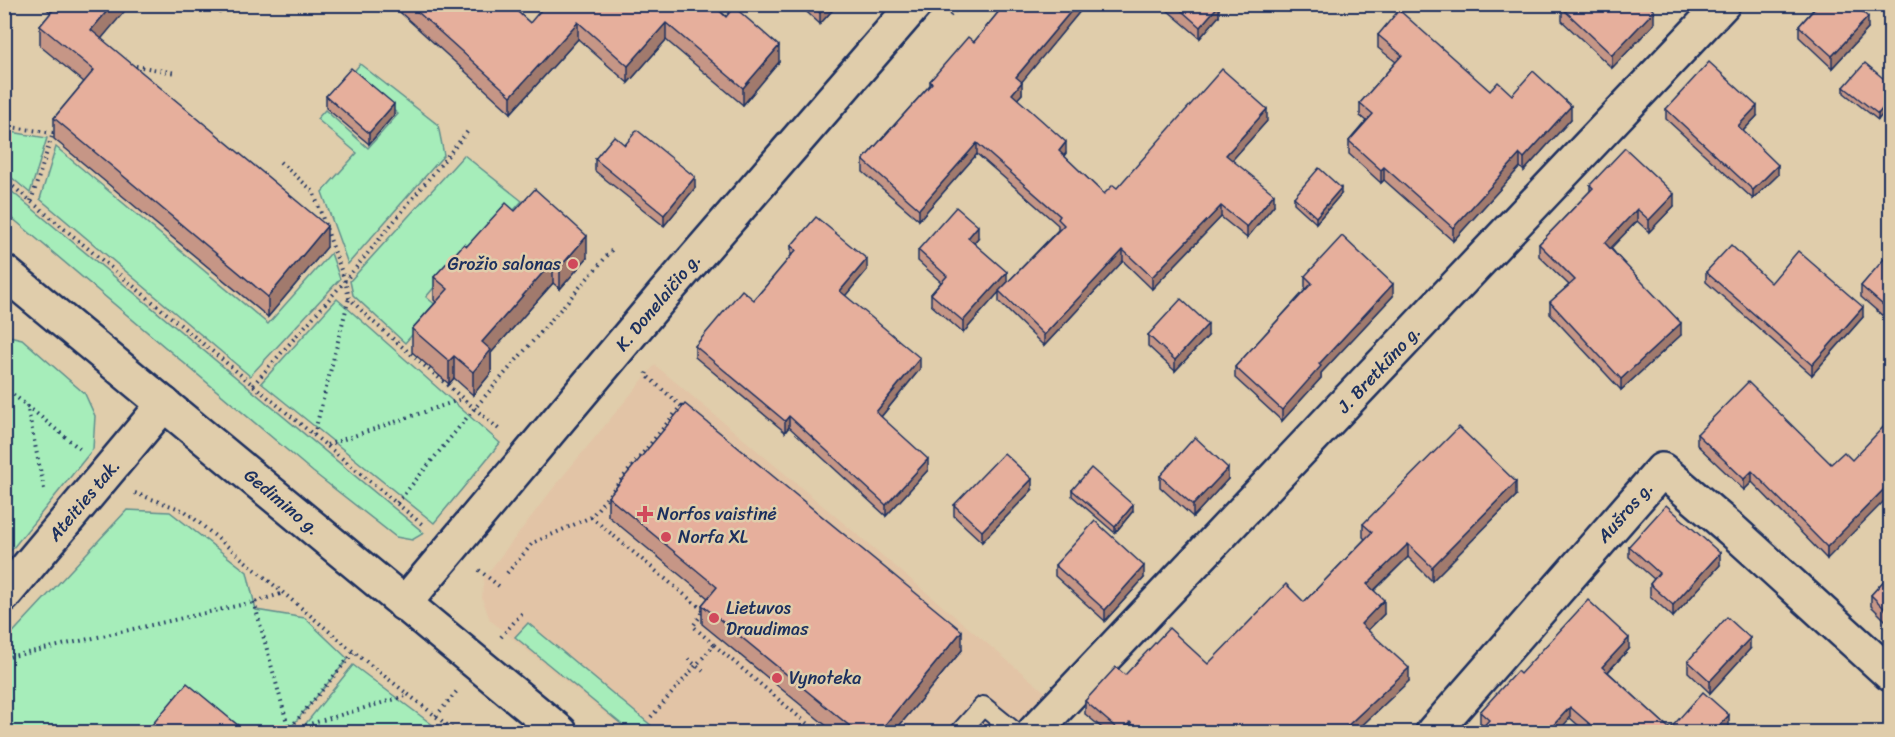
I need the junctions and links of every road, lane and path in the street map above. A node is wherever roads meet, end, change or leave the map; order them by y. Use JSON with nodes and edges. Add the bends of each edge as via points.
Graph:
{"nodes":[{"id":1,"x":211,"y":4,"type":"edge"},
{"id":2,"x":915,"y":4,"type":"edge"},
{"id":3,"x":960,"y":4,"type":"edge"},
{"id":4,"x":1723,"y":4,"type":"edge"},
{"id":5,"x":224,"y":15,"type":"dead end"},
{"id":6,"x":945,"y":22,"type":"dead end"},
{"id":7,"x":123,"y":63,"type":"edge"},
{"id":8,"x":176,"y":73,"type":"dead end"},
{"id":9,"x":60,"y":124,"type":"edge"},
{"id":10,"x":4,"y":126,"type":"edge"},
{"id":11,"x":468,"y":132,"type":"dead end"},
{"id":12,"x":52,"y":133,"type":"junction"},
{"id":13,"x":280,"y":162,"type":"dead end"},
{"id":14,"x":4,"y":179,"type":"edge"},
{"id":15,"x":31,"y":201,"type":"junction"},
{"id":16,"x":612,"y":250,"type":"dead end"},
{"id":17,"x":4,"y":272,"type":"edge"},
{"id":18,"x":345,"y":281,"type":"junction"},
{"id":19,"x":349,"y":298,"type":"junction"},
{"id":20,"x":647,"y":368,"type":"dead end"},
{"id":21,"x":253,"y":386,"type":"junction"},
{"id":22,"x":4,"y":387,"type":"edge"},
{"id":23,"x":462,"y":399,"type":"junction"},
{"id":24,"x":164,"y":404,"type":"junction"},
{"id":25,"x":27,"y":405,"type":"junction"},
{"id":26,"x":474,"y":409,"type":"junction"},
{"id":27,"x":314,"y":435,"type":"junction"},
{"id":28,"x":506,"y":435,"type":"dead end"},
{"id":29,"x":326,"y":446,"type":"junction"},
{"id":30,"x":108,"y":470,"type":"junction"},
{"id":31,"x":397,"y":503,"type":"junction"},
{"id":32,"x":591,"y":517,"type":"junction"},
{"id":33,"x":430,"y":530,"type":"dead end"},
{"id":34,"x":54,"y":537,"type":"junction"},
{"id":35,"x":507,"y":573,"type":"dead end"},
{"id":36,"x":284,"y":593,"type":"junction"},
{"id":37,"x":4,"y":595,"type":"edge"},
{"id":38,"x":254,"y":602,"type":"junction"},
{"id":39,"x":404,"y":604,"type":"junction"},
{"id":40,"x":714,"y":645,"type":"junction"},
{"id":41,"x":354,"y":652,"type":"junction"},
{"id":42,"x":4,"y":658,"type":"edge"},
{"id":43,"x":688,"y":659,"type":"dead end"},
{"id":44,"x":695,"y":665,"type":"junction"},
{"id":45,"x":703,"y":671,"type":"dead end"},
{"id":46,"x":1890,"y":674,"type":"edge"},
{"id":47,"x":410,"y":695,"type":"junction"},
{"id":48,"x":650,"y":718,"type":"dead end"},
{"id":49,"x":288,"y":731,"type":"edge"},
{"id":50,"x":456,"y":732,"type":"edge"},
{"id":51,"x":560,"y":732,"type":"edge"},
{"id":52,"x":818,"y":732,"type":"edge"},
{"id":53,"x":960,"y":732,"type":"edge"},
{"id":54,"x":1015,"y":732,"type":"edge"},
{"id":55,"x":1034,"y":732,"type":"edge"},
{"id":56,"x":1434,"y":732,"type":"edge"}],
"edges":[{"from":1,"to":5,"type":"path"},
{"from":2,"to":39,"type":"street","name":"K. Donelaičio g.","via":[[664,294]]},
{"from":3,"to":6,"type":"path"},
{"from":4,"to":55,"type":"street","name":"J. Bretkūno g."},
{"from":7,"to":8,"type":"path"},
{"from":9,"to":12,"type":"path"},
{"from":10,"to":12,"type":"path"},
{"from":11,"to":18,"type":"path"},
{"from":12,"to":15,"type":"path"},
{"from":13,"to":18,"type":"path","via":[[313,191]]},
{"from":14,"to":15,"type":"path"},
{"from":15,"to":21,"type":"path"},
{"from":16,"to":26,"type":"path"},
{"from":17,"to":24,"type":"street","name":"Gedimino g."},
{"from":18,"to":19,"type":"path"},
{"from":18,"to":21,"type":"path"},
{"from":19,"to":23,"type":"path"},
{"from":19,"to":27,"type":"path"},
{"from":20,"to":32,"type":"path","via":[[646,375],[681,406]]},
{"from":21,"to":27,"type":"path"},
{"from":22,"to":25,"type":"path"},
{"from":23,"to":26,"type":"path"},
{"from":23,"to":29,"type":"path"},
{"from":24,"to":30,"type":"street","name":"Ateities tak."},
{"from":24,"to":39,"type":"street","name":"Gedimino g."},
{"from":25,"to":30,"type":"path"},
{"from":25,"to":34,"type":"path"},
{"from":26,"to":28,"type":"path"},
{"from":26,"to":31,"type":"path"},
{"from":27,"to":29,"type":"path"},
{"from":29,"to":31,"type":"path"},
{"from":30,"to":34,"type":"street","name":"Ateities tak."},
{"from":30,"to":36,"type":"path","via":[[137,494],[185,512]]},
{"from":31,"to":33,"type":"path"},
{"from":32,"to":35,"type":"path","via":[[533,543]]},
{"from":32,"to":40,"type":"path","via":[[704,611],[693,626]]},
{"from":34,"to":37,"type":"street","name":"Ateities tak."},
{"from":36,"to":38,"type":"path"},
{"from":36,"to":41,"type":"path"},
{"from":38,"to":42,"type":"path"},
{"from":38,"to":49,"type":"path"},
{"from":39,"to":51,"type":"street","name":"Gedimino g."},
{"from":40,"to":44,"type":"path"},
{"from":40,"to":52,"type":"path"},
{"from":41,"to":47,"type":"path"},
{"from":41,"to":49,"type":"path"},
{"from":43,"to":44,"type":"path"},
{"from":44,"to":45,"type":"path"},
{"from":44,"to":48,"type":"path"},
{"from":46,"to":56,"type":"street","name":"Aušros g.","via":[[1662,470]]},
{"from":47,"to":49,"type":"path"},
{"from":47,"to":50,"type":"path"},
{"from":53,"to":54,"type":"lane","via":[[983,706]]}]}
